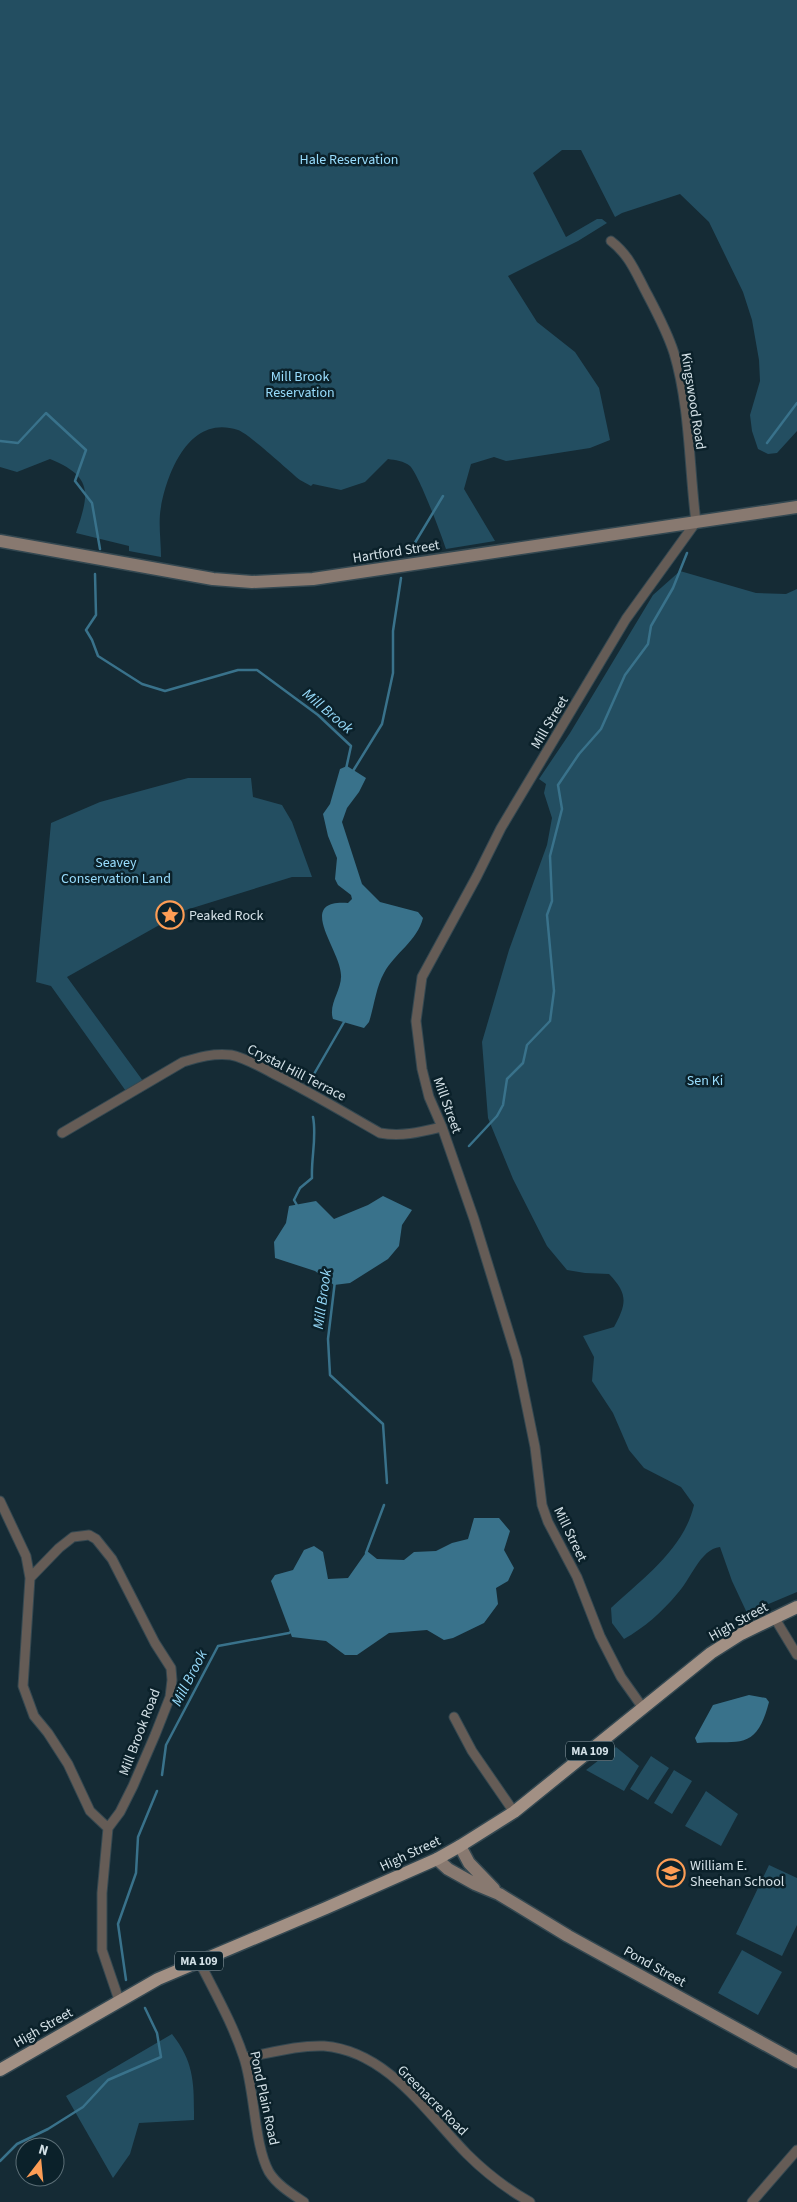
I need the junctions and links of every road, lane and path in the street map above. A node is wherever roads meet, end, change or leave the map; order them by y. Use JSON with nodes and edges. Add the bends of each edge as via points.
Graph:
{"nodes":[{"id":1,"x":611,"y":241,"type":"dead end"},
{"id":2,"x":797,"y":507,"type":"edge"},
{"id":3,"x":696,"y":522,"type":"junction"},
{"id":4,"x":0,"y":541,"type":"edge"},
{"id":5,"x":442,"y":1127,"type":"junction"},
{"id":6,"x":62,"y":1133,"type":"dead end"},
{"id":7,"x":0,"y":1501,"type":"edge"},
{"id":8,"x":30,"y":1578,"type":"junction"},
{"id":9,"x":797,"y":1607,"type":"edge"},
{"id":10,"x":774,"y":1617,"type":"junction"},
{"id":11,"x":797,"y":1655,"type":"edge"},
{"id":12,"x":643,"y":1708,"type":"junction"},
{"id":13,"x":454,"y":1717,"type":"dead end"},
{"id":14,"x":514,"y":1812,"type":"junction"},
{"id":15,"x":108,"y":1828,"type":"junction"},
{"id":16,"x":460,"y":1846,"type":"junction"},
{"id":17,"x":437,"y":1859,"type":"junction"},
{"id":18,"x":499,"y":1894,"type":"junction"},
{"id":19,"x":199,"y":1961,"type":"junction"},
{"id":20,"x":119,"y":2000,"type":"junction"},
{"id":21,"x":244,"y":2058,"type":"junction"},
{"id":22,"x":797,"y":2062,"type":"edge"},
{"id":23,"x":0,"y":2070,"type":"edge"},
{"id":24,"x":797,"y":2150,"type":"edge"},
{"id":25,"x":304,"y":2202,"type":"edge"},
{"id":26,"x":530,"y":2202,"type":"edge"},
{"id":27,"x":752,"y":2202,"type":"edge"}],
"edges":[{"from":1,"to":3,"type":"street","name":"Kingswood Road","via":[[623,250],[630,261],[674,354],[686,423]]},
{"from":2,"to":3,"type":"street","name":"Hartford Street"},
{"from":3,"to":4,"type":"street","name":"Hartford Street","via":[[313,579],[252,582],[213,579]]},
{"from":3,"to":5,"type":"street","name":"Mill Street","via":[[626,618],[500,828],[422,977],[416,1021],[422,1069],[429,1097]]},
{"from":5,"to":6,"type":"street","name":"Crystal Hill Terrace","via":[[408,1135],[380,1133],[252,1063],[233,1056],[214,1055],[183,1062]]},
{"from":5,"to":12,"type":"street","name":"Mill Street","via":[[517,1359],[534,1438],[542,1506],[577,1577],[600,1636],[621,1677]]},
{"from":7,"to":8,"type":"street","via":[[26,1556]]},
{"from":8,"to":15,"type":"street","via":[[23,1686],[34,1716],[68,1764],[90,1811]]},
{"from":8,"to":15,"type":"street","name":"Mill Brook Road","via":[[73,1537],[89,1535],[96,1539],[112,1560],[171,1668],[170,1697],[133,1786]]},
{"from":9,"to":10,"type":"main road","name":"High Street","number":"MA 109"},
{"from":10,"to":11,"type":"street"},
{"from":10,"to":12,"type":"main road","name":"High Street","number":"MA 109","via":[[711,1653]]},
{"from":12,"to":14,"type":"main road","name":"High Street","number":"MA 109"},
{"from":13,"to":14,"type":"street","via":[[472,1751]]},
{"from":14,"to":16,"type":"main road","name":"High Street","number":"MA 109"},
{"from":15,"to":20,"type":"street","name":"Mill Brook Road","via":[[102,1893],[102,1950]]},
{"from":16,"to":17,"type":"main road","name":"High Street","number":"MA 109"},
{"from":16,"to":18,"type":"street","name":"Pond Street","via":[[469,1863]]},
{"from":17,"to":18,"type":"street","name":"Pond Street"},
{"from":17,"to":19,"type":"main road","name":"High Street","number":"MA 109"},
{"from":18,"to":22,"type":"street","name":"Pond Street","via":[[568,1936]]},
{"from":19,"to":20,"type":"main road","name":"High Street","number":"MA 109"},
{"from":19,"to":21,"type":"street","name":"Pond Plain Road"},
{"from":20,"to":23,"type":"main road","name":"High Street","number":"MA 109"},
{"from":21,"to":25,"type":"street","name":"Pond Plain Road","via":[[265,2163],[281,2185]]},
{"from":21,"to":26,"type":"street","name":"Greenacre Road","via":[[313,2046],[360,2056],[393,2077],[496,2181]]},
{"from":24,"to":27,"type":"street"}]}
